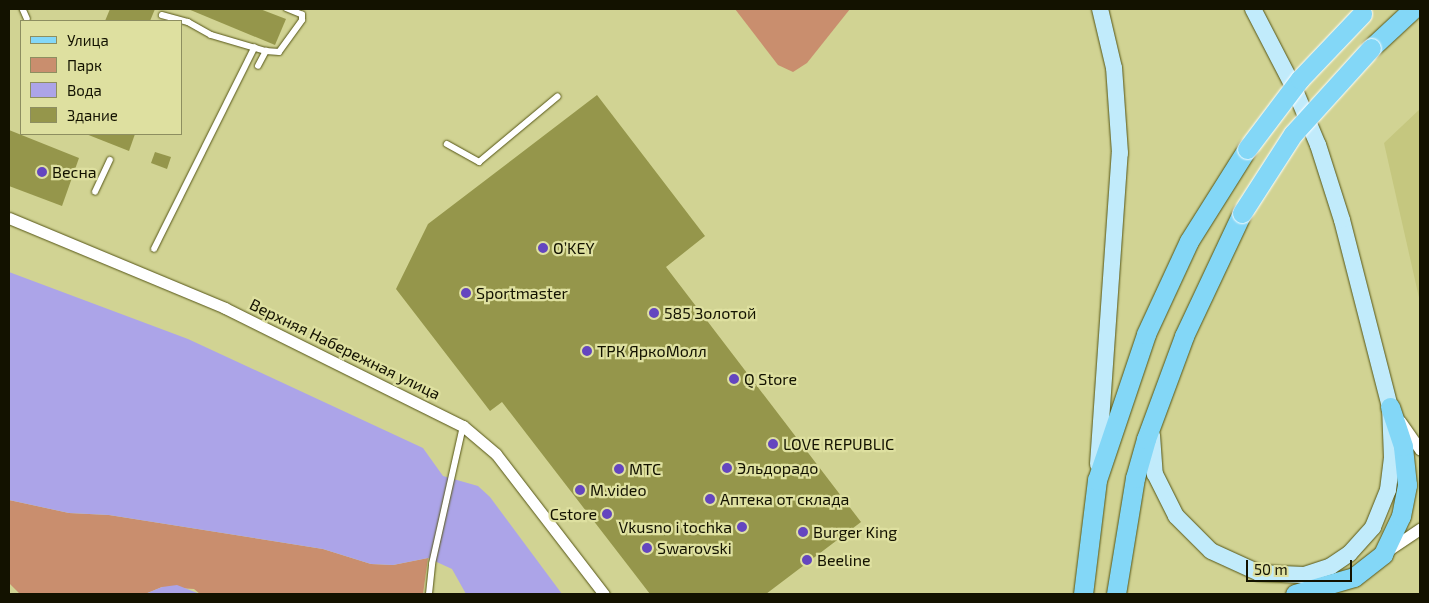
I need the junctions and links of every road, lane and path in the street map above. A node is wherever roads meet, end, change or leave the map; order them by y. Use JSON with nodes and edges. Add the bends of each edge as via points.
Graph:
{"nodes":[{"id":1,"x":23,"y":9,"type":"edge"},
{"id":2,"x":287,"y":9,"type":"edge"},
{"id":3,"x":1100,"y":9,"type":"edge"},
{"id":4,"x":1252,"y":9,"type":"edge"},
{"id":5,"x":1413,"y":9,"type":"edge"},
{"id":6,"x":1365,"y":11,"type":"edge"},
{"id":7,"x":162,"y":15,"type":"dead end"},
{"id":8,"x":27,"y":18,"type":"dead end"},
{"id":9,"x":176,"y":20,"type":"edge"},
{"id":10,"x":182,"y":22,"type":"edge"},
{"id":11,"x":254,"y":48,"type":"junction"},
{"id":12,"x":266,"y":51,"type":"junction"},
{"id":13,"x":258,"y":66,"type":"dead end"},
{"id":14,"x":557,"y":97,"type":"dead end"},
{"id":15,"x":447,"y":144,"type":"dead end"},
{"id":16,"x":110,"y":160,"type":"dead end"},
{"id":17,"x":95,"y":192,"type":"dead end"},
{"id":18,"x":9,"y":218,"type":"edge"},
{"id":19,"x":154,"y":250,"type":"dead end"},
{"id":20,"x":1390,"y":407,"type":"junction"},
{"id":21,"x":1153,"y":425,"type":"junction"},
{"id":22,"x":463,"y":426,"type":"junction"},
{"id":23,"x":1420,"y":450,"type":"edge"},
{"id":24,"x":1097,"y":480,"type":"junction"},
{"id":25,"x":1420,"y":529,"type":"edge"},
{"id":26,"x":1383,"y":554,"type":"junction"},
{"id":27,"x":429,"y":594,"type":"edge"},
{"id":28,"x":604,"y":594,"type":"edge"},
{"id":29,"x":1083,"y":594,"type":"edge"},
{"id":30,"x":1116,"y":594,"type":"edge"},
{"id":31,"x":1295,"y":594,"type":"edge"}],
"edges":[{"from":1,"to":8,"type":"lane"},
{"from":2,"to":12,"type":"lane","via":[[302,15],[302,20],[279,52]]},
{"from":3,"to":24,"type":"main road","via":[[1114,68],[1120,153]]},
{"from":4,"to":20,"type":"main road","via":[[1294,88],[1318,145],[1342,220]]},
{"from":5,"to":21,"type":"main road","bridge":true,"via":[[1371,48],[1293,134],[1242,213],[1184,336]]},
{"from":6,"to":24,"type":"main road","bridge":true,"via":[[1300,79],[1247,149],[1189,242],[1146,334]]},
{"from":7,"to":9,"type":"lane"},
{"from":10,"to":11,"type":"lane"},
{"from":11,"to":12,"type":"lane"},
{"from":11,"to":19,"type":"lane"},
{"from":12,"to":13,"type":"lane"},
{"from":14,"to":15,"type":"lane","via":[[479,162]]},
{"from":16,"to":17,"type":"lane"},
{"from":18,"to":22,"type":"street","name":"Верхняя Набережная улица","via":[[226,308]]},
{"from":20,"to":21,"type":"main road","via":[[1391,474],[1376,522],[1349,554],[1331,566],[1304,575],[1271,575],[1242,568],[1211,551],[1190,534],[1176,516],[1155,474],[1151,456]]},
{"from":20,"to":23,"type":"street"},
{"from":20,"to":26,"type":"main road","via":[[1403,446],[1407,485],[1401,516]]},
{"from":21,"to":30,"type":"main road","via":[[1135,478]]},
{"from":22,"to":27,"type":"lane","via":[[432,564]]},
{"from":22,"to":28,"type":"street","name":"Верхняя Набережная улица","via":[[496,454]]},
{"from":24,"to":29,"type":"main road"},
{"from":25,"to":26,"type":"street"},
{"from":26,"to":31,"type":"main road","via":[[1354,577]]}]}
